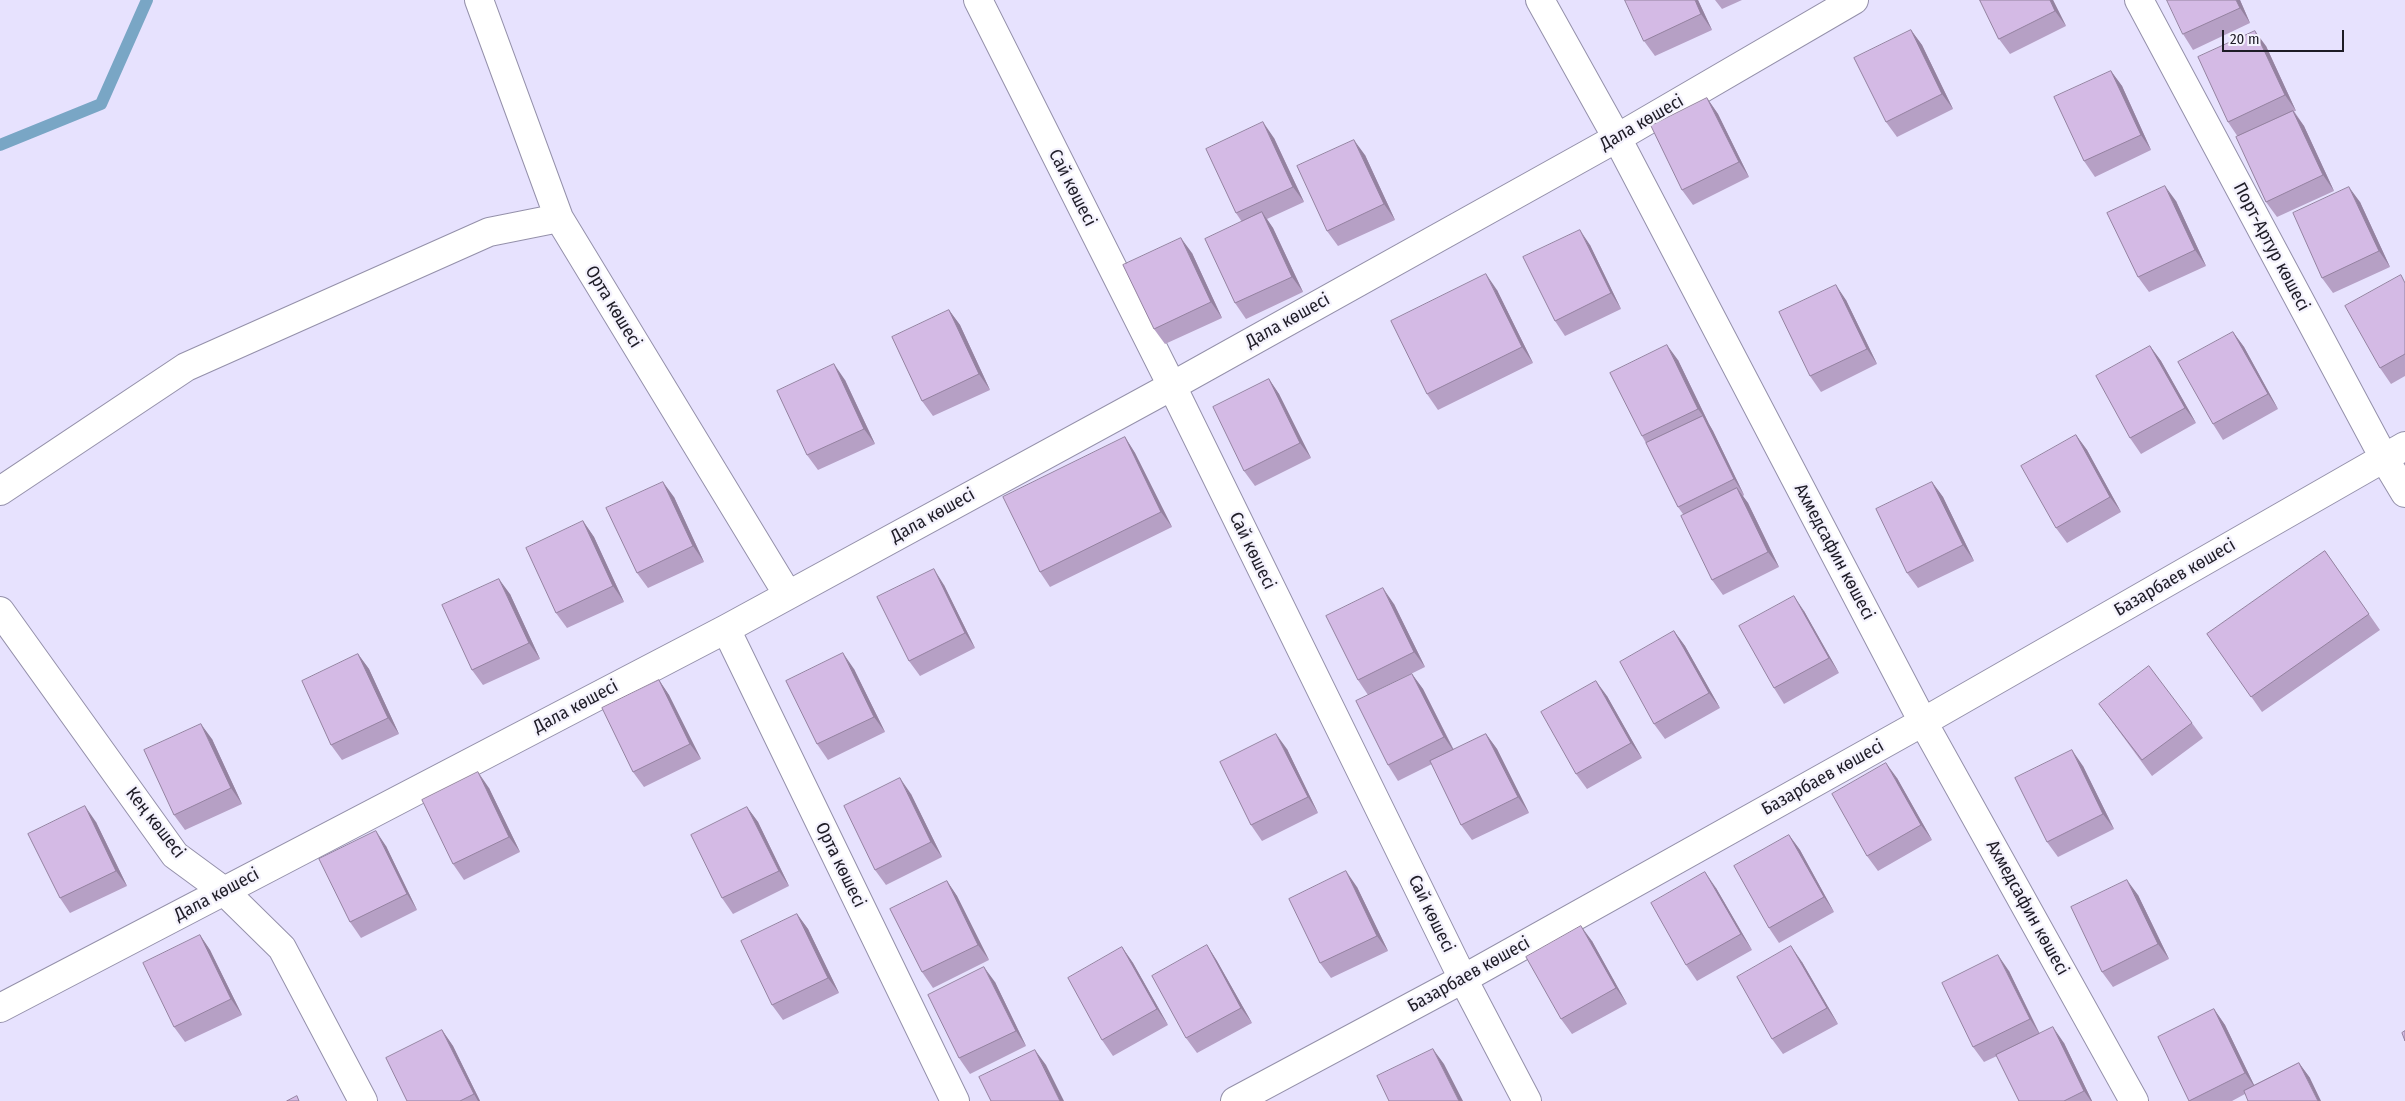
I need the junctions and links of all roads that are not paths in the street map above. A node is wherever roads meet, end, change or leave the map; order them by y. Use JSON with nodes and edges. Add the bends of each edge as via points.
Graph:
{"nodes":[{"id":1,"x":479,"y":0,"type":"edge"},
{"id":2,"x":978,"y":0,"type":"edge"},
{"id":3,"x":1540,"y":0,"type":"edge"},
{"id":4,"x":1854,"y":0,"type":"edge"},
{"id":5,"x":2139,"y":0,"type":"edge"},
{"id":6,"x":1617,"y":138,"type":"junction"},
{"id":7,"x":559,"y":218,"type":"junction"},
{"id":8,"x":1172,"y":386,"type":"junction"},
{"id":9,"x":2394,"y":452,"type":"edge"},
{"id":10,"x":0,"y":491,"type":"edge"},
{"id":11,"x":2405,"y":493,"type":"edge"},
{"id":12,"x":788,"y":595,"type":"junction"},
{"id":13,"x":0,"y":610,"type":"edge"},
{"id":14,"x":726,"y":629,"type":"junction"},
{"id":15,"x":1923,"y":722,"type":"junction"},
{"id":16,"x":224,"y":891,"type":"junction"},
{"id":17,"x":1463,"y":979,"type":"junction"},
{"id":18,"x":0,"y":1008,"type":"edge"},
{"id":19,"x":363,"y":1101,"type":"edge"},
{"id":20,"x":955,"y":1101,"type":"edge"},
{"id":21,"x":1235,"y":1101,"type":"edge"},
{"id":22,"x":1527,"y":1101,"type":"edge"},
{"id":23,"x":2134,"y":1101,"type":"edge"}],
"edges":[{"from":1,"to":7,"type":"street","name":"Орта көшесі"},
{"from":2,"to":8,"type":"street","name":"Сай көшесі"},
{"from":3,"to":6,"type":"street","name":"Ахмедсафин көшесі"},
{"from":4,"to":6,"type":"street","name":"Дала көшесі"},
{"from":5,"to":9,"type":"street","name":"Порт-Артур көшесі"},
{"from":6,"to":8,"type":"street","name":"Дала көшесі"},
{"from":6,"to":15,"type":"street","name":"Ахмедсафин көшесі"},
{"from":7,"to":10,"type":"street","via":[[489,232],[186,367]]},
{"from":7,"to":12,"type":"street","name":"Орта көшесі"},
{"from":8,"to":12,"type":"street","name":"Дала көшесі"},
{"from":8,"to":17,"type":"street","name":"Сай көшесі"},
{"from":9,"to":11,"type":"street","name":"Порт-Артур көшесі"},
{"from":9,"to":15,"type":"street","name":"Базарбаев көшесі"},
{"from":12,"to":14,"type":"street","name":"Дала көшесі"},
{"from":13,"to":16,"type":"street","name":"Кең көшесі","via":[[175,855]]},
{"from":14,"to":16,"type":"street","name":"Дала көшесі"},
{"from":14,"to":20,"type":"street","name":"Орта көшесі"},
{"from":15,"to":17,"type":"street","name":"Базарбаев көшесі"},
{"from":15,"to":23,"type":"street","name":"Ахмедсафин көшесі"},
{"from":16,"to":18,"type":"street","name":"Дала көшесі"},
{"from":16,"to":19,"type":"street","name":"Кең көшесі","via":[[282,948]]},
{"from":17,"to":21,"type":"street","name":"Базарбаев көшесі"},
{"from":17,"to":22,"type":"street","name":"Сай көшесі"}]}
